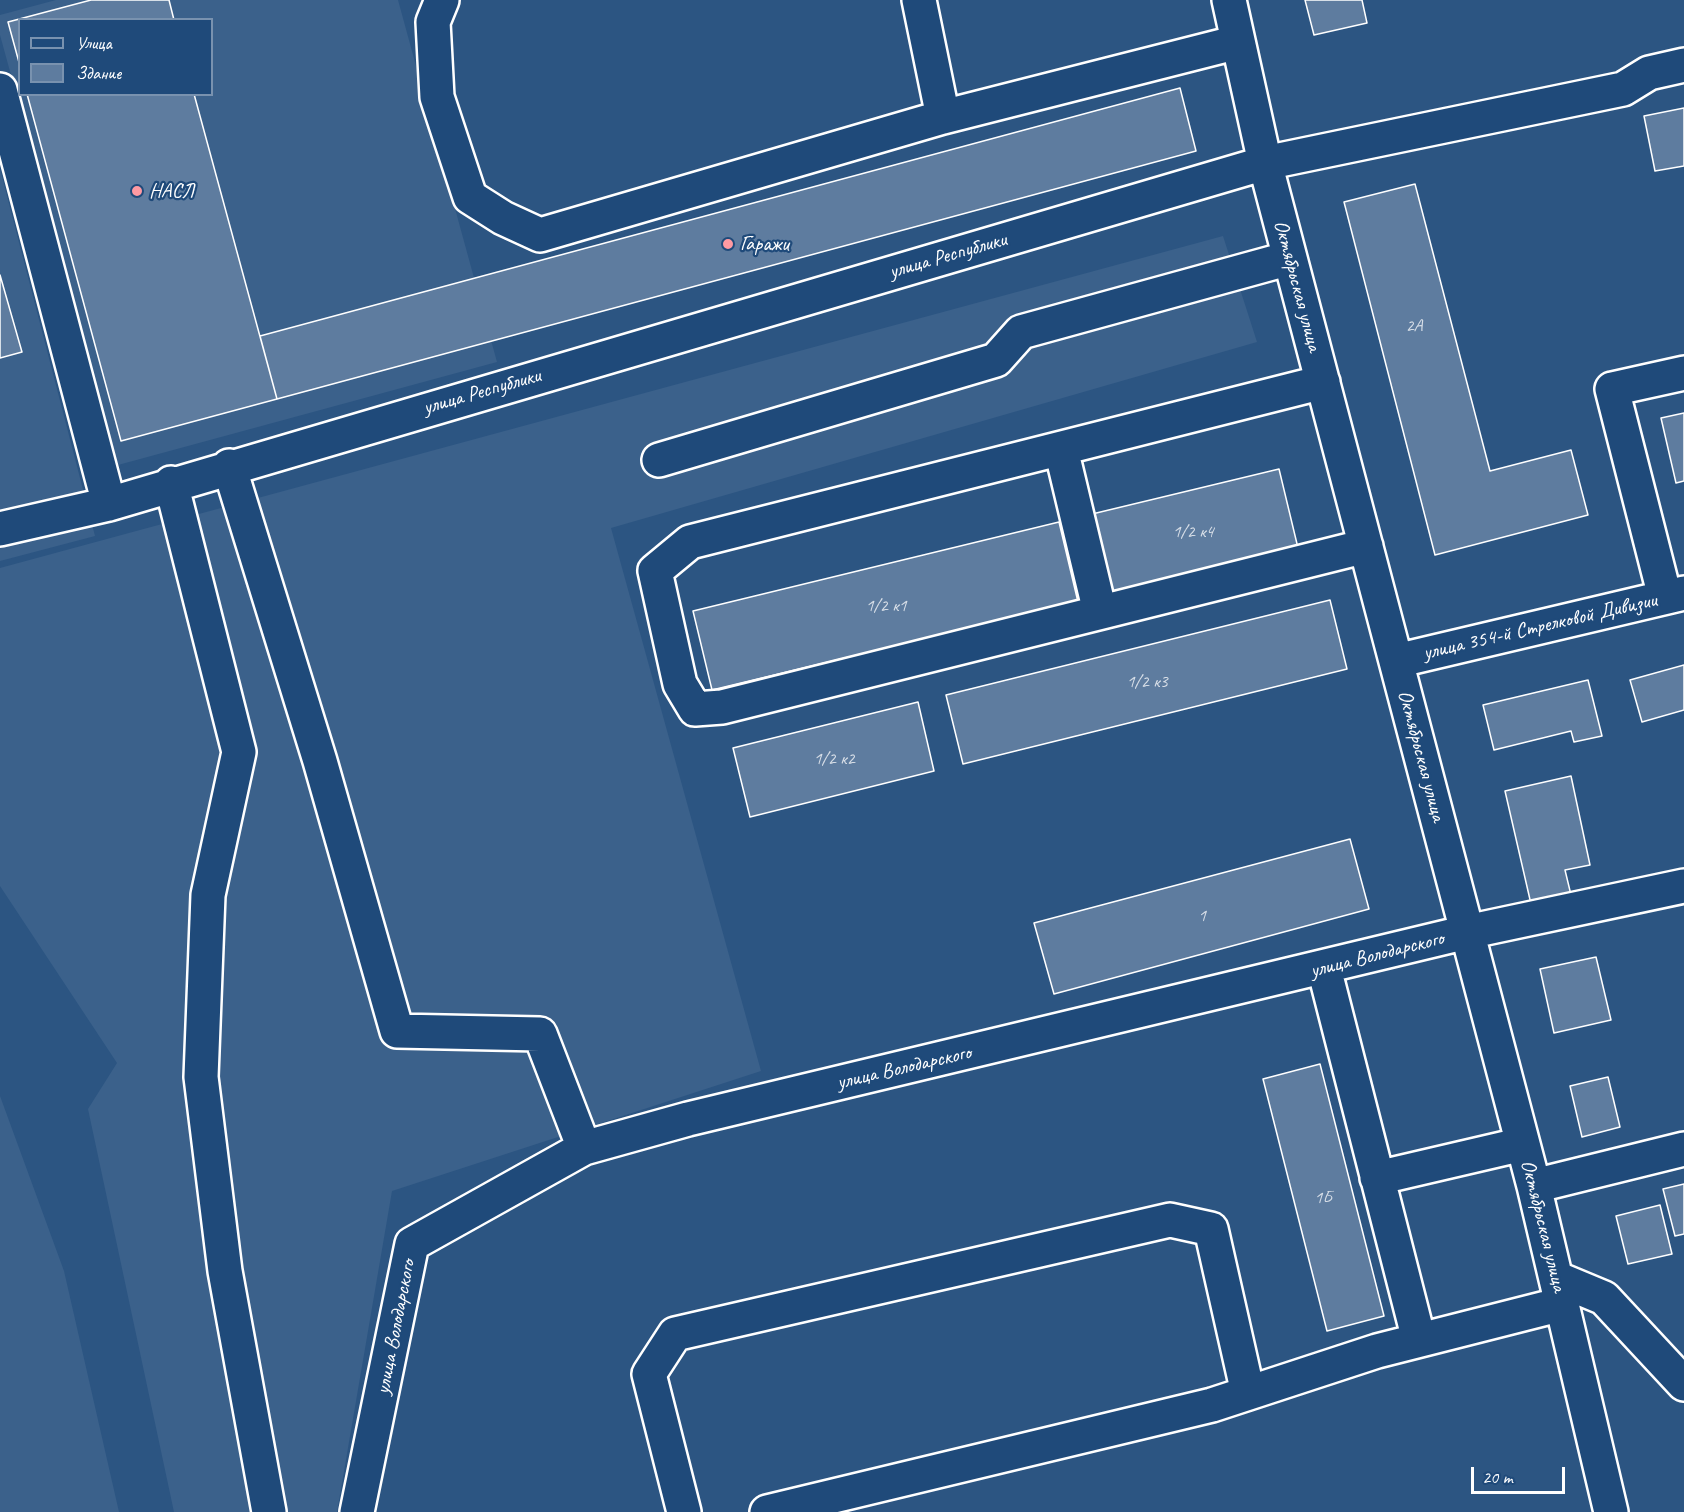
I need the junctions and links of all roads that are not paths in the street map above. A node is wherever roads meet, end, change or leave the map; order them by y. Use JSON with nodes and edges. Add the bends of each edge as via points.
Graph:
{"nodes":[{"id":1,"x":442,"y":0,"type":"edge"},
{"id":2,"x":920,"y":0,"type":"edge"},
{"id":3,"x":1229,"y":0,"type":"edge"},
{"id":4,"x":1238,"y":42,"type":"junction"},
{"id":5,"x":1684,"y":65,"type":"edge"},
{"id":6,"x":0,"y":90,"type":"edge"},
{"id":7,"x":943,"y":117,"type":"junction"},
{"id":8,"x":1265,"y":163,"type":"junction"},
{"id":9,"x":1290,"y":258,"type":"junction"},
{"id":10,"x":1684,"y":373,"type":"edge"},
{"id":11,"x":1323,"y":382,"type":"junction"},
{"id":12,"x":1061,"y":448,"type":"junction"},
{"id":13,"x":659,"y":460,"type":"dead end"},
{"id":14,"x":229,"y":466,"type":"junction"},
{"id":15,"x":171,"y":483,"type":"junction"},
{"id":16,"x":109,"y":504,"type":"junction"},
{"id":17,"x":0,"y":529,"type":"edge"},
{"id":18,"x":1366,"y":546,"type":"junction"},
{"id":19,"x":1675,"y":595,"type":"edge"},
{"id":20,"x":1100,"y":612,"type":"junction"},
{"id":21,"x":1396,"y":661,"type":"junction"},
{"id":22,"x":1684,"y":886,"type":"edge"},
{"id":23,"x":1467,"y":932,"type":"junction"},
{"id":24,"x":1324,"y":968,"type":"junction"},
{"id":25,"x":1522,"y":1144,"type":"junction"},
{"id":26,"x":584,"y":1148,"type":"junction"},
{"id":27,"x":1684,"y":1149,"type":"edge"},
{"id":28,"x":1377,"y":1178,"type":"junction"},
{"id":29,"x":1534,"y":1186,"type":"junction"},
{"id":30,"x":1559,"y":1291,"type":"junction"},
{"id":31,"x":1419,"y":1341,"type":"junction"},
{"id":32,"x":1684,"y":1384,"type":"edge"},
{"id":33,"x":1248,"y":1393,"type":"junction"},
{"id":34,"x":269,"y":1512,"type":"edge"},
{"id":35,"x":357,"y":1512,"type":"edge"},
{"id":36,"x":684,"y":1512,"type":"edge"},
{"id":37,"x":767,"y":1512,"type":"edge"},
{"id":38,"x":1611,"y":1512,"type":"edge"}],
"edges":[{"from":1,"to":7,"type":"street","via":[[433,22],[437,97],[470,197],[503,218],[540,234]]},
{"from":2,"to":7,"type":"street"},
{"from":3,"to":4,"type":"street","name":"Октябрьская улица"},
{"from":4,"to":7,"type":"street"},
{"from":4,"to":8,"type":"street","name":"Октябрьская улица"},
{"from":5,"to":8,"type":"street","name":"улица Республики","via":[[1649,73],[1623,89]]},
{"from":6,"to":16,"type":"street"},
{"from":8,"to":9,"type":"street","name":"Октябрьская улица"},
{"from":8,"to":14,"type":"street","name":"улица Республики"},
{"from":9,"to":11,"type":"street","name":"Октябрьская улица"},
{"from":9,"to":13,"type":"street","via":[[1021,332],[996,360]]},
{"from":10,"to":19,"type":"street","via":[[1612,389]]},
{"from":11,"to":12,"type":"street"},
{"from":11,"to":18,"type":"street","name":"Октябрьская улица"},
{"from":12,"to":20,"type":"street"},
{"from":12,"to":20,"type":"street","via":[[690,543],[655,571],[680,684],[695,709],[722,707]]},
{"from":14,"to":15,"type":"street","name":"улица Республики"},
{"from":14,"to":26,"type":"street","via":[[320,761],[397,1031],[540,1034]]},
{"from":15,"to":16,"type":"street","name":"улица Республики"},
{"from":15,"to":34,"type":"street","via":[[239,752],[208,895],[201,1077],[225,1271]]},
{"from":16,"to":17,"type":"street","name":"улица Республики"},
{"from":18,"to":20,"type":"street"},
{"from":18,"to":21,"type":"street","name":"Октябрьская улица"},
{"from":19,"to":21,"type":"street","name":"улица 354-й Стрелковой Дивизии"},
{"from":21,"to":23,"type":"street","name":"Октябрьская улица"},
{"from":22,"to":23,"type":"street","name":"улица Володарского"},
{"from":23,"to":24,"type":"street","name":"улица Володарского"},
{"from":23,"to":25,"type":"street","name":"Октябрьская улица"},
{"from":24,"to":26,"type":"street","name":"улица Володарского","via":[[699,1116]]},
{"from":24,"to":28,"type":"street"},
{"from":25,"to":28,"type":"street"},
{"from":25,"to":29,"type":"street","name":"Октябрьская улица"},
{"from":26,"to":35,"type":"street","name":"улица Володарского","via":[[412,1244]]},
{"from":27,"to":29,"type":"street"},
{"from":28,"to":31,"type":"street"},
{"from":29,"to":30,"type":"street","name":"Октябрьская улица"},
{"from":30,"to":31,"type":"street"},
{"from":30,"to":32,"type":"street","via":[[1604,1298]]},
{"from":30,"to":38,"type":"street","name":"Октябрьская улица"},
{"from":31,"to":33,"type":"street"},
{"from":33,"to":36,"type":"street","via":[[1211,1229],[1170,1220],[675,1334],[649,1374]]},
{"from":33,"to":37,"type":"street","via":[[1212,1405]]}]}
